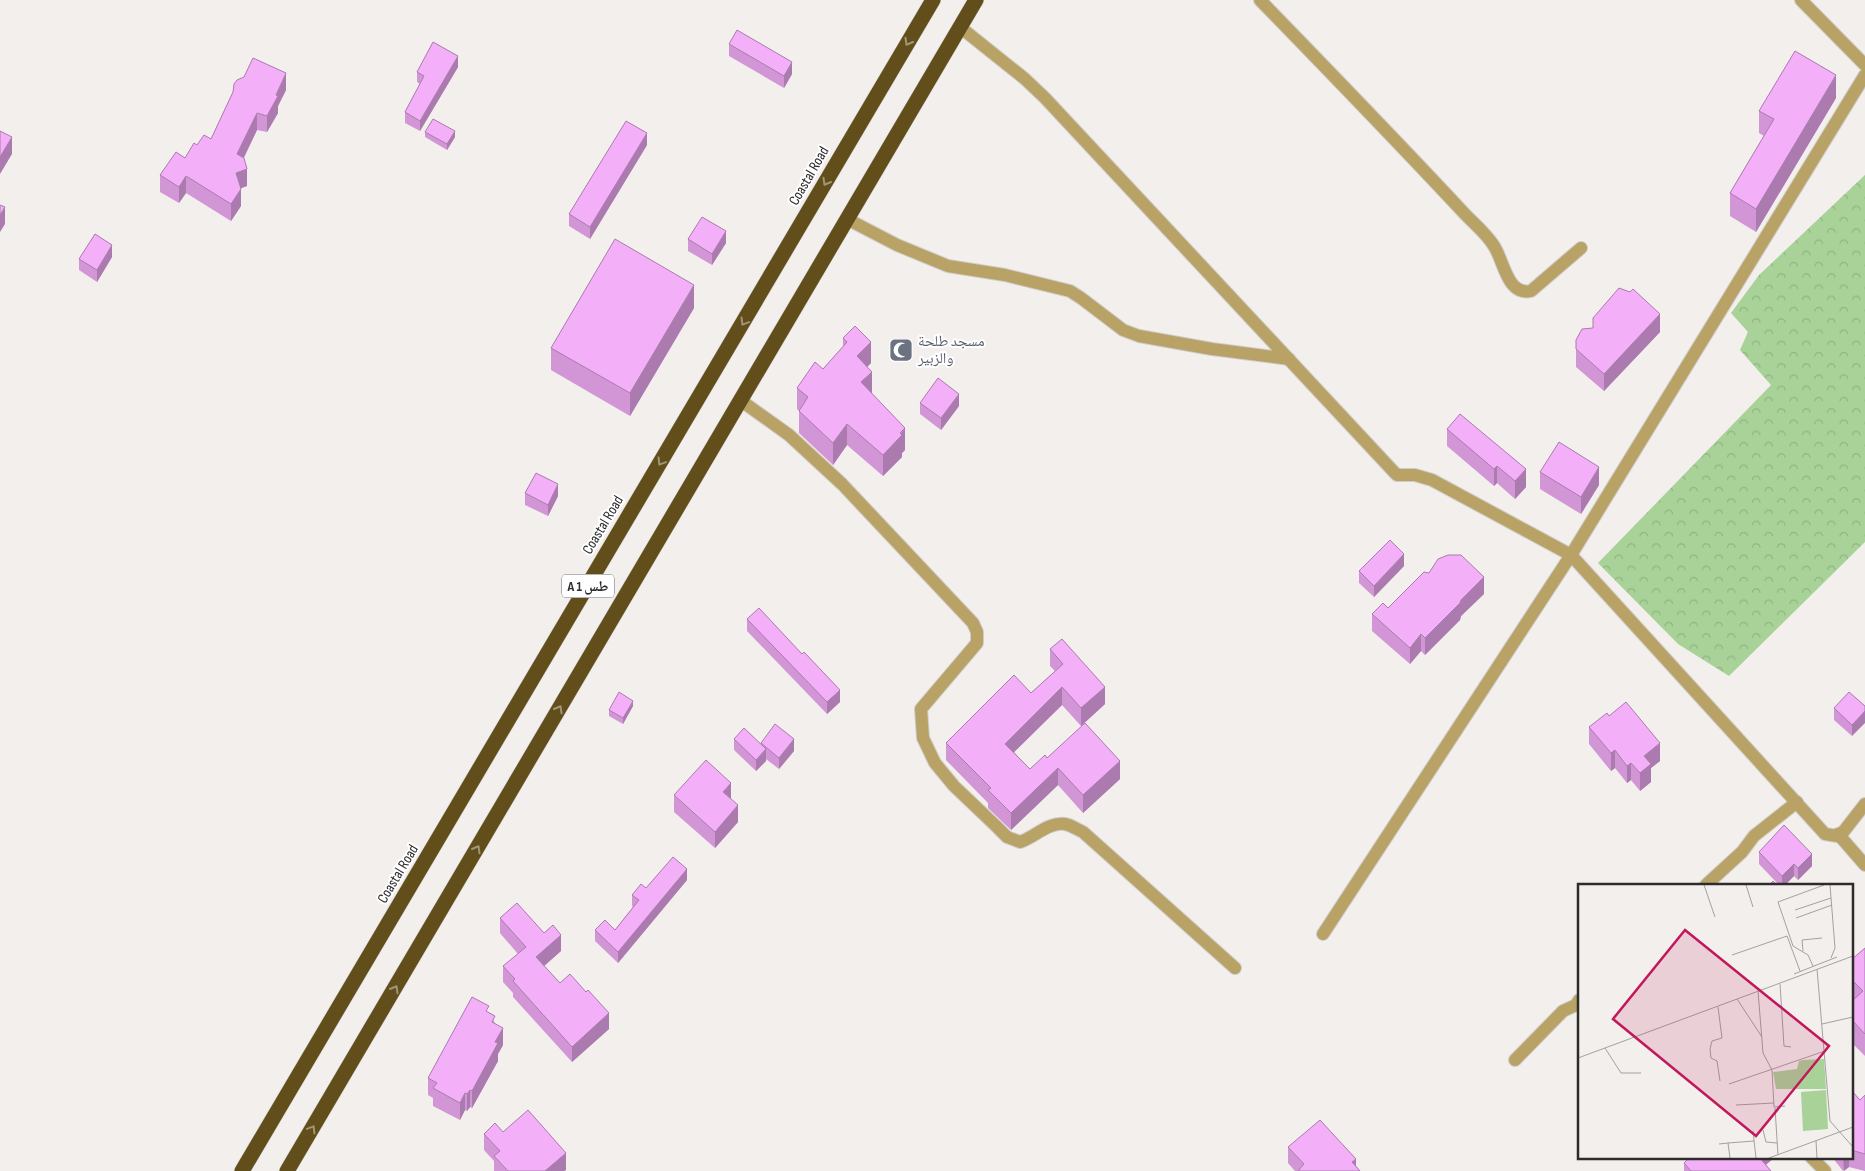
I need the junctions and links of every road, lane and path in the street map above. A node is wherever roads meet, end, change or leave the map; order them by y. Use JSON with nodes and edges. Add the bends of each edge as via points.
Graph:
{"nodes":[{"id":1,"x":933,"y":0,"type":"edge"},
{"id":2,"x":976,"y":0,"type":"edge"},
{"id":3,"x":1260,"y":0,"type":"edge"},
{"id":4,"x":1801,"y":0,"type":"edge"},
{"id":5,"x":960,"y":27,"type":"junction"},
{"id":6,"x":1865,"y":65,"type":"edge"},
{"id":7,"x":1865,"y":75,"type":"edge"},
{"id":8,"x":847,"y":218,"type":"junction"},
{"id":9,"x":1581,"y":248,"type":"dead end"},
{"id":10,"x":1289,"y":359,"type":"junction"},
{"id":11,"x":740,"y":400,"type":"junction"},
{"id":12,"x":1571,"y":555,"type":"junction"},
{"id":13,"x":1796,"y":802,"type":"junction"},
{"id":14,"x":1865,"y":804,"type":"edge"},
{"id":15,"x":1838,"y":834,"type":"junction"},
{"id":16,"x":1865,"y":865,"type":"edge"},
{"id":17,"x":1707,"y":884,"type":"edge"},
{"id":18,"x":1323,"y":934,"type":"dead end"},
{"id":19,"x":1235,"y":968,"type":"dead end"},
{"id":20,"x":1578,"y":1002,"type":"edge"},
{"id":21,"x":1515,"y":1060,"type":"dead end"},
{"id":22,"x":1812,"y":1158,"type":"edge"},
{"id":23,"x":242,"y":1171,"type":"edge"},
{"id":24,"x":288,"y":1171,"type":"edge"},
{"id":25,"x":1825,"y":1171,"type":"edge"}],
"edges":[{"from":1,"to":23,"type":"highway","name":"Coastal Road","number":"A 1 طس","one_way":true},
{"from":2,"to":5,"type":"highway","number":"A 1 طس"},
{"from":3,"to":9,"type":"street","via":[[1493,244],[1518,291],[1531,291]]},
{"from":4,"to":6,"type":"street"},
{"from":5,"to":8,"type":"highway","number":"A 1 طس"},
{"from":5,"to":10,"type":"street","via":[[1045,98]]},
{"from":7,"to":12,"type":"street"},
{"from":8,"to":10,"type":"street","via":[[897,245],[948,266],[1005,275],[1070,292],[1124,330],[1140,336]]},
{"from":8,"to":11,"type":"highway","number":"A 1 طس"},
{"from":10,"to":12,"type":"street","via":[[1397,475],[1415,475],[1432,480]]},
{"from":11,"to":19,"type":"street","via":[[789,435],[842,484],[974,623],[977,643],[921,709],[922,738],[935,763],[954,786],[1007,837],[1020,842],[1049,826],[1066,824],[1083,832]]},
{"from":24,"to":11,"type":"highway","number":"A 1 طس","one_way":true},
{"from":12,"to":13,"type":"street"},
{"from":12,"to":18,"type":"street"},
{"from":13,"to":15,"type":"street","via":[[1825,834]]},
{"from":13,"to":17,"type":"street","via":[[1754,836],[1742,852]]},
{"from":14,"to":15,"type":"street"},
{"from":15,"to":16,"type":"street"},
{"from":20,"to":21,"type":"street","via":[[1564,1011]]},
{"from":22,"to":25,"type":"street"}]}
